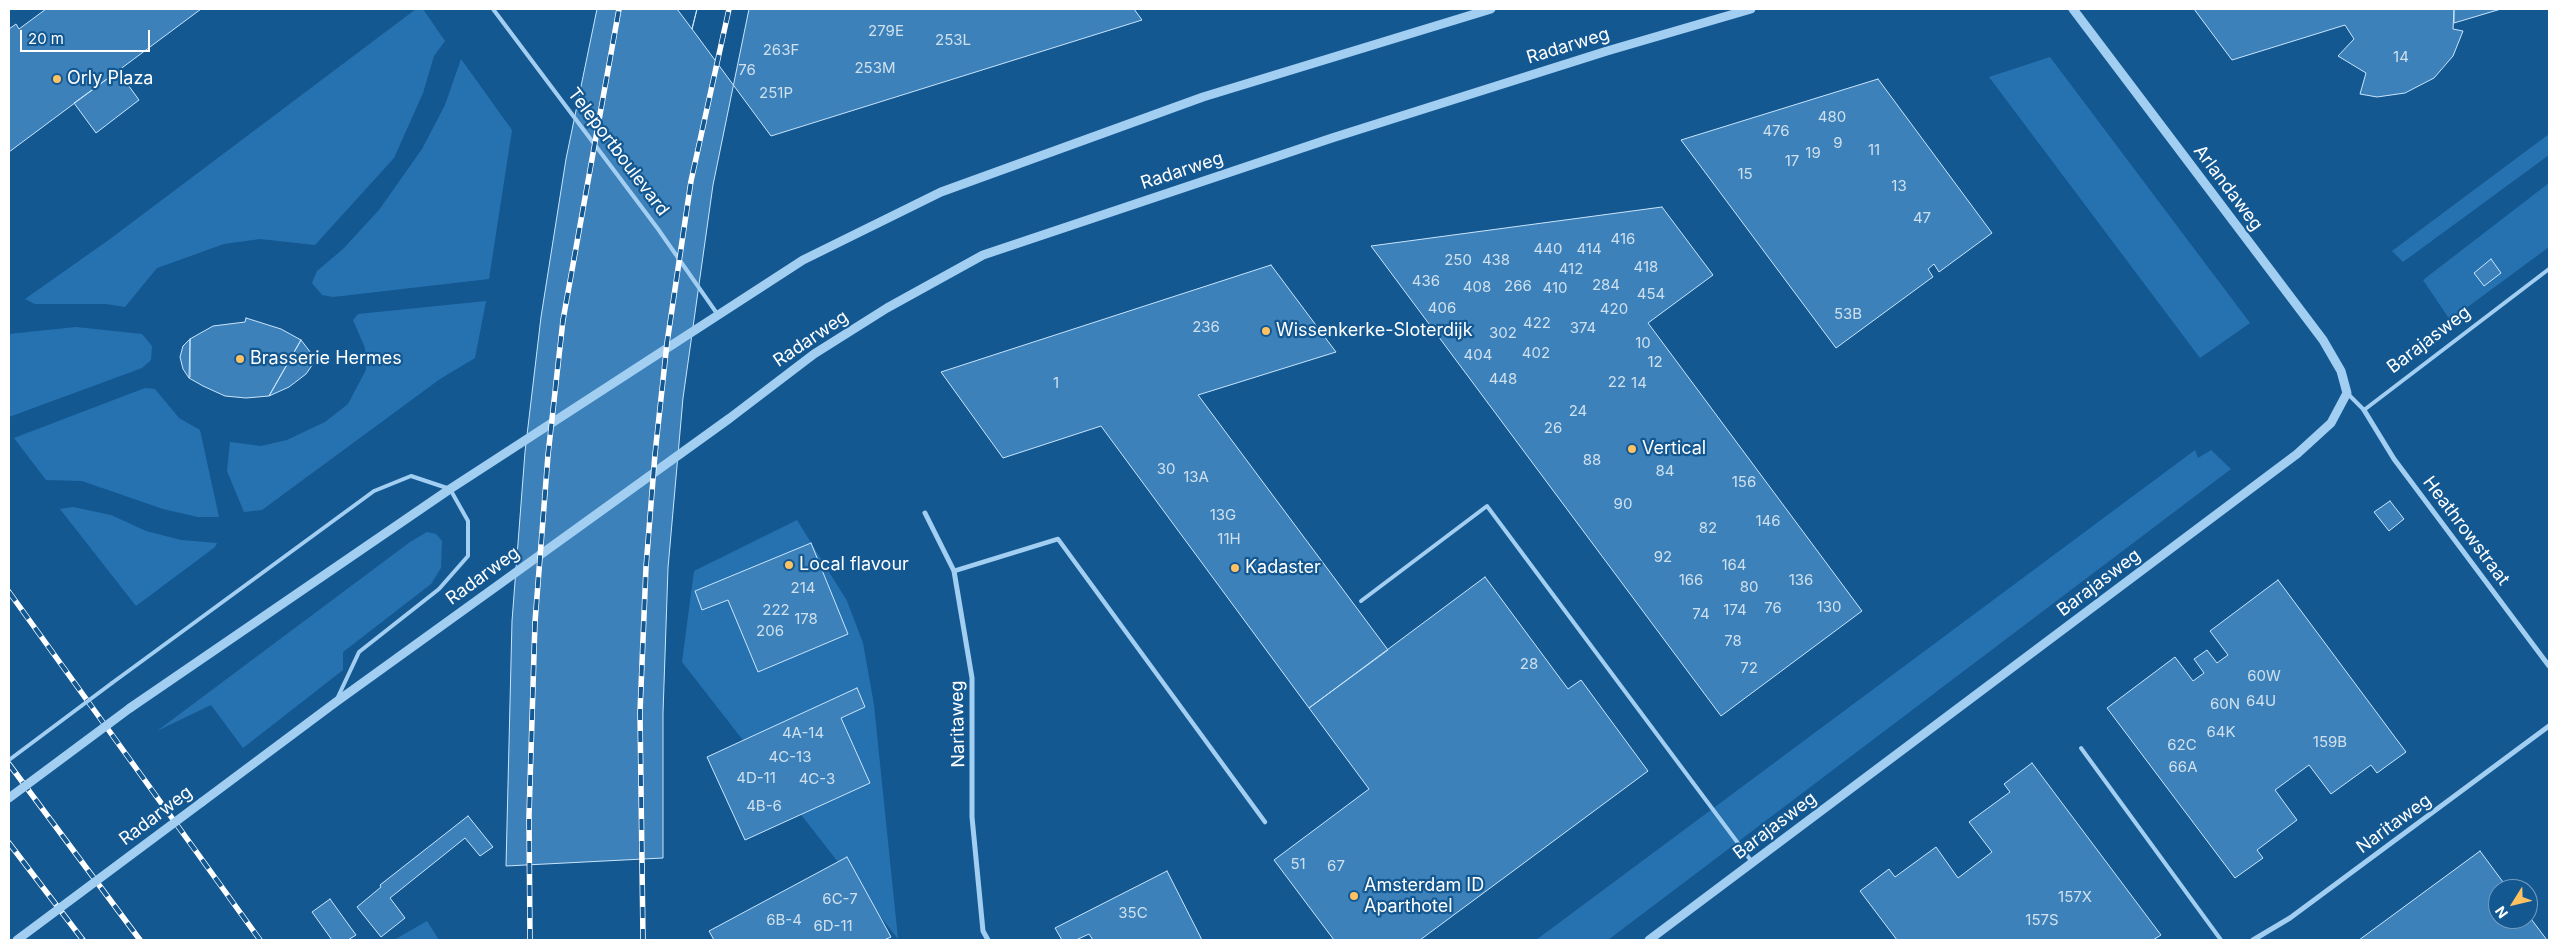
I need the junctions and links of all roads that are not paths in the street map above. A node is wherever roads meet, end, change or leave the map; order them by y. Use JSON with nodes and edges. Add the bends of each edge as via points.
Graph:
{"nodes":[{"id":1,"x":493,"y":9,"type":"edge"},
{"id":2,"x":1491,"y":9,"type":"edge"},
{"id":3,"x":1751,"y":9,"type":"edge"},
{"id":4,"x":2073,"y":9,"type":"edge"},
{"id":5,"x":2549,"y":268,"type":"edge"},
{"id":6,"x":718,"y":314,"type":"junction"},
{"id":7,"x":2347,"y":393,"type":"junction"},
{"id":8,"x":2364,"y":410,"type":"junction"},
{"id":9,"x":450,"y":489,"type":"junction"},
{"id":10,"x":925,"y":513,"type":"dead end"},
{"id":11,"x":954,"y":571,"type":"junction"},
{"id":12,"x":1361,"y":601,"type":"dead end"},
{"id":13,"x":2549,"y":666,"type":"edge"},
{"id":14,"x":336,"y":702,"type":"junction"},
{"id":15,"x":2549,"y":726,"type":"edge"},
{"id":16,"x":2081,"y":748,"type":"dead end"},
{"id":17,"x":9,"y":760,"type":"edge"},
{"id":18,"x":9,"y":798,"type":"edge"},
{"id":19,"x":1265,"y":822,"type":"dead end"},
{"id":20,"x":1753,"y":864,"type":"junction"},
{"id":21,"x":17,"y":940,"type":"edge"},
{"id":22,"x":988,"y":940,"type":"edge"},
{"id":23,"x":1649,"y":940,"type":"edge"},
{"id":24,"x":2222,"y":940,"type":"edge"},
{"id":25,"x":2253,"y":940,"type":"edge"}],
"edges":[{"from":1,"to":6,"type":"lane","name":"Teleportboulevard"},
{"from":2,"to":6,"type":"street","via":[[1203,97],[941,192],[803,260]]},
{"from":3,"to":14,"type":"street","name":"Radarweg","via":[[1351,132],[984,254],[887,308],[814,354]]},
{"from":4,"to":7,"type":"street","name":"Arlandaweg","via":[[2323,340],[2341,371]]},
{"from":5,"to":8,"type":"lane","name":"Barajasweg"},
{"from":6,"to":9,"type":"street"},
{"from":7,"to":8,"type":"lane"},
{"from":7,"to":20,"type":"street","name":"Barajasweg","via":[[2331,423],[2297,454]]},
{"from":8,"to":13,"type":"street","name":"Heathrowstraat","via":[[2394,459]]},
{"from":9,"to":14,"type":"lane","via":[[468,521],[468,556],[439,589],[359,652]]},
{"from":9,"to":17,"type":"lane","bridge":true,"via":[[411,476],[374,491]]},
{"from":9,"to":18,"type":"street","bridge":true,"via":[[130,708]]},
{"from":10,"to":11,"type":"street","name":"Naritaweg"},
{"from":11,"to":19,"type":"street","via":[[1058,539]]},
{"from":11,"to":22,"type":"street","name":"Naritaweg","via":[[972,678],[972,817],[983,931]]},
{"from":12,"to":20,"type":"lane","via":[[1487,506]]},
{"from":14,"to":21,"type":"street","name":"Radarweg","bridge":true},
{"from":15,"to":25,"type":"street","name":"Naritaweg","via":[[2290,918]]},
{"from":16,"to":24,"type":"lane"},
{"from":20,"to":23,"type":"street","name":"Barajasweg"}]}
